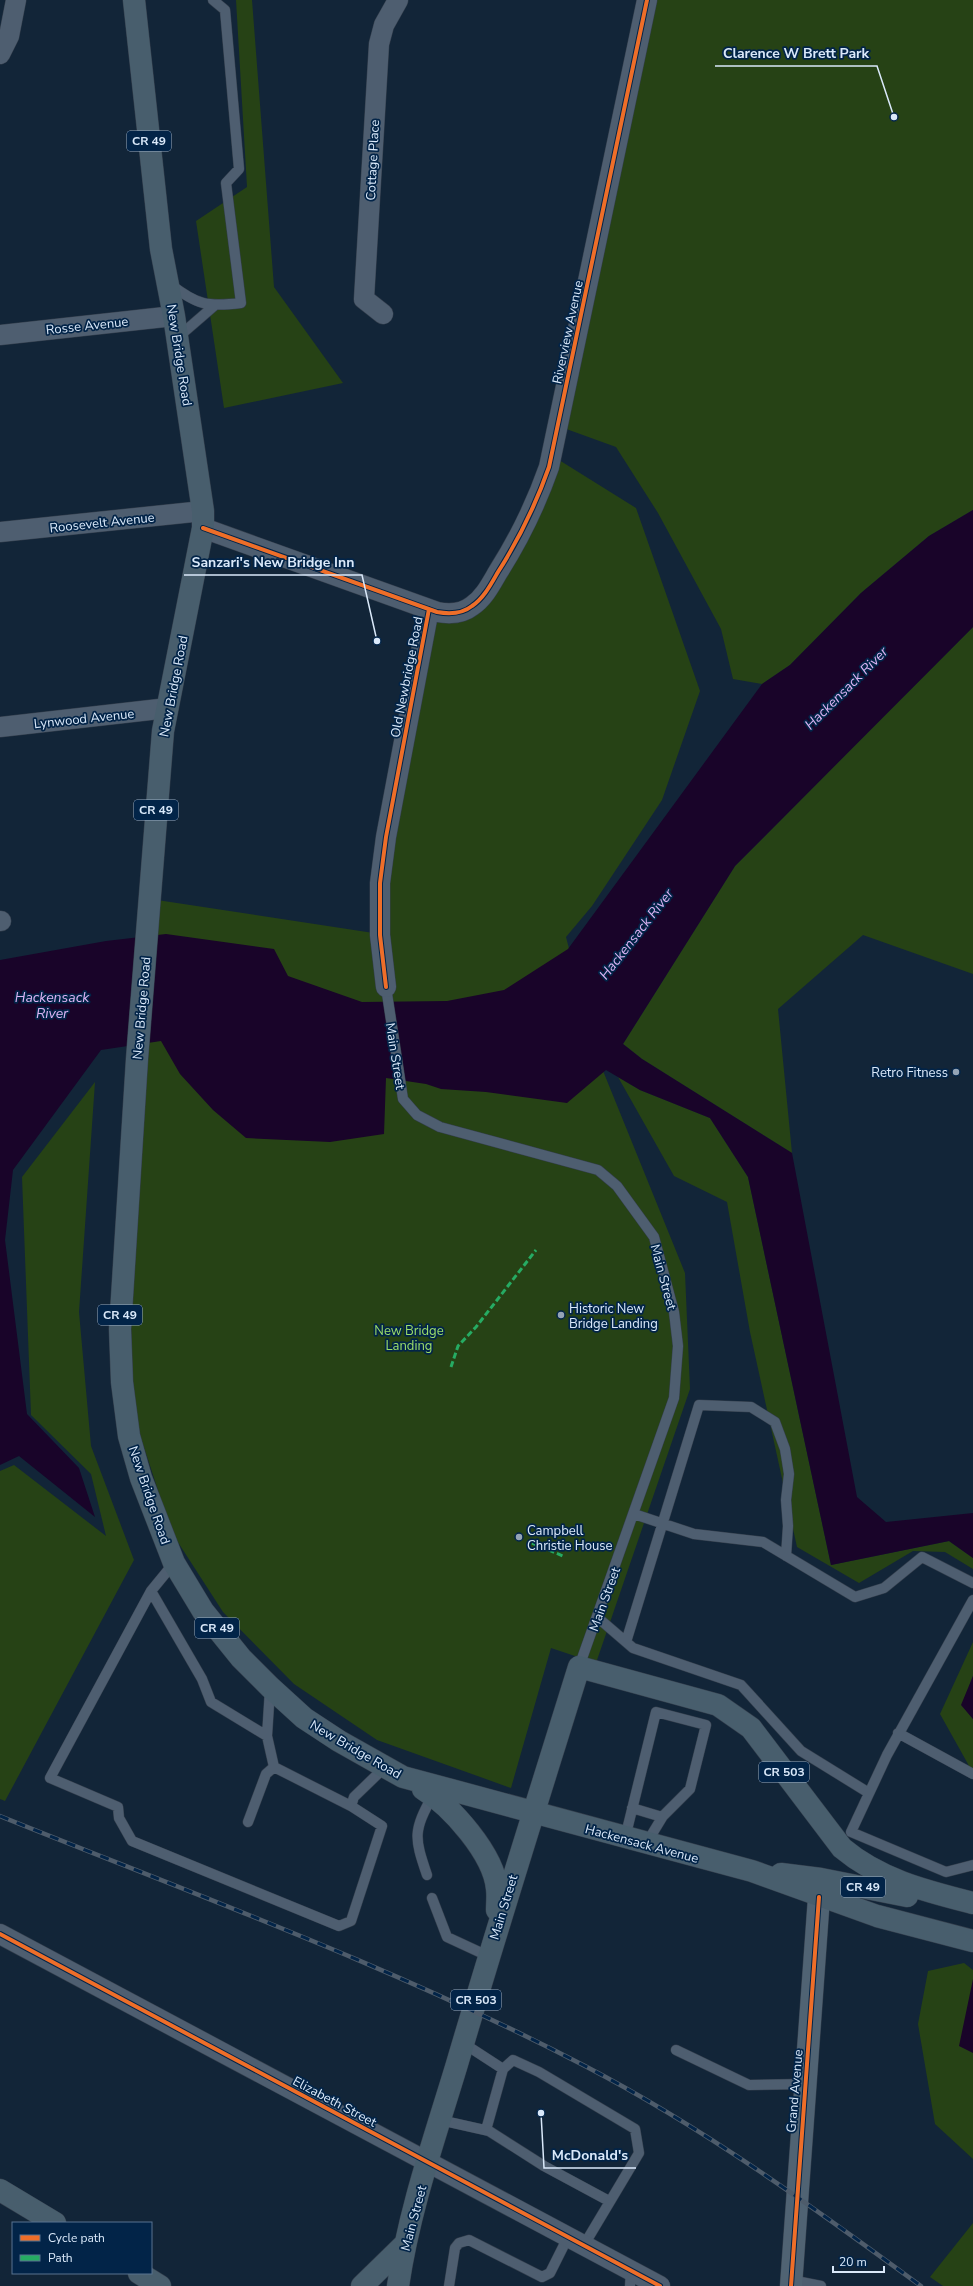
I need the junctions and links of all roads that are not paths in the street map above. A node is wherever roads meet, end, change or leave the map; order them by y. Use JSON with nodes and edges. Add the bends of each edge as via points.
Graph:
{"nodes":[{"id":1,"x":16,"y":0,"type":"edge"},
{"id":2,"x":134,"y":0,"type":"edge"},
{"id":3,"x":213,"y":0,"type":"edge"},
{"id":4,"x":398,"y":0,"type":"edge"},
{"id":5,"x":646,"y":0,"type":"edge"},
{"id":6,"x":0,"y":54,"type":"edge"},
{"id":7,"x":167,"y":281,"type":"junction"},
{"id":8,"x":214,"y":306,"type":"junction"},
{"id":9,"x":383,"y":314,"type":"dead end"},
{"id":10,"x":174,"y":316,"type":"junction"},
{"id":11,"x":0,"y":335,"type":"edge"},
{"id":12,"x":177,"y":338,"type":"junction"},
{"id":13,"x":203,"y":520,"type":"junction"},
{"id":14,"x":0,"y":532,"type":"edge"},
{"id":15,"x":429,"y":609,"type":"junction"},
{"id":16,"x":168,"y":708,"type":"junction"},
{"id":17,"x":0,"y":727,"type":"edge"},
{"id":18,"x":386,"y":987,"type":"joint"},
{"id":19,"x":634,"y":1514,"type":"junction"},
{"id":20,"x":663,"y":1523,"type":"junction"},
{"id":21,"x":786,"y":1556,"type":"junction"},
{"id":22,"x":174,"y":1563,"type":"junction"},
{"id":23,"x":973,"y":1583,"type":"edge"},
{"id":24,"x":151,"y":1590,"type":"junction"},
{"id":25,"x":973,"y":1600,"type":"edge"},
{"id":26,"x":597,"y":1617,"type":"junction"},
{"id":27,"x":626,"y":1642,"type":"junction"},
{"id":28,"x":579,"y":1667,"type":"junction"},
{"id":29,"x":270,"y":1687,"type":"junction"},
{"id":30,"x":898,"y":1733,"type":"junction"},
{"id":31,"x":267,"y":1736,"type":"junction"},
{"id":32,"x":274,"y":1767,"type":"junction"},
{"id":33,"x":394,"y":1772,"type":"junction"},
{"id":34,"x":973,"y":1774,"type":"edge"},
{"id":35,"x":869,"y":1793,"type":"junction"},
{"id":36,"x":433,"y":1795,"type":"junction"},
{"id":37,"x":351,"y":1806,"type":"junction"},
{"id":38,"x":632,"y":1808,"type":"junction"},
{"id":39,"x":533,"y":1813,"type":"junction"},
{"id":40,"x":662,"y":1817,"type":"junction"},
{"id":41,"x":248,"y":1822,"type":"dead end"},
{"id":42,"x":625,"y":1838,"type":"junction"},
{"id":43,"x":846,"y":1840,"type":"junction"},
{"id":44,"x":646,"y":1844,"type":"junction"},
{"id":45,"x":973,"y":1865,"type":"edge"},
{"id":46,"x":752,"y":1871,"type":"junction"},
{"id":47,"x":427,"y":1875,"type":"dead end"},
{"id":48,"x":819,"y":1897,"type":"junction"},
{"id":49,"x":432,"y":1898,"type":"dead end"},
{"id":50,"x":973,"y":1905,"type":"edge"},
{"id":51,"x":496,"y":1927,"type":"junction"},
{"id":52,"x":0,"y":1934,"type":"edge"},
{"id":53,"x":973,"y":1941,"type":"edge"},
{"id":54,"x":488,"y":1956,"type":"junction"},
{"id":55,"x":463,"y":2043,"type":"junction"},
{"id":56,"x":676,"y":2050,"type":"dead end"},
{"id":57,"x":503,"y":2069,"type":"junction"},
{"id":58,"x":805,"y":2084,"type":"junction"},
{"id":59,"x":440,"y":2120,"type":"junction"},
{"id":60,"x":486,"y":2130,"type":"junction"},
{"id":61,"x":428,"y":2162,"type":"junction"},
{"id":62,"x":0,"y":2190,"type":"edge"},
{"id":63,"x":609,"y":2201,"type":"junction"},
{"id":64,"x":53,"y":2222,"type":"edge"},
{"id":65,"x":576,"y":2241,"type":"junction"},
{"id":66,"x":404,"y":2245,"type":"junction"},
{"id":67,"x":141,"y":2274,"type":"edge"},
{"id":68,"x":631,"y":2278,"type":"edge"},
{"id":69,"x":791,"y":2283,"type":"edge"},
{"id":70,"x":160,"y":2286,"type":"edge"},
{"id":71,"x":362,"y":2286,"type":"edge"},
{"id":72,"x":398,"y":2286,"type":"edge"},
{"id":73,"x":450,"y":2286,"type":"edge"},
{"id":74,"x":660,"y":2286,"type":"edge"},
{"id":75,"x":821,"y":2286,"type":"edge"}],
"edges":[{"from":1,"to":6,"type":"street","via":[[9,36]]},
{"from":2,"to":7,"type":"main road","name":"New Bridge Road","number":"CR 49","via":[[161,249]]},
{"from":3,"to":8,"type":"lane","via":[[225,10],[233,86],[239,169],[226,183],[241,303]]},
{"from":4,"to":9,"type":"street","name":"Cottage Place","via":[[384,25],[379,44],[364,299]]},
{"from":5,"to":15,"type":"street","name":"Riverview Avenue","via":[[549,467],[536,504],[484,596],[471,607],[451,614]]},
{"from":7,"to":8,"type":"lane","via":[[188,298]]},
{"from":7,"to":10,"type":"main road","name":"New Bridge Road","number":"CR 49"},
{"from":8,"to":12,"type":"lane"},
{"from":10,"to":11,"type":"street","name":"Rosse Avenue"},
{"from":10,"to":12,"type":"main road","name":"New Bridge Road","number":"CR 49"},
{"from":12,"to":13,"type":"main road","name":"New Bridge Road","number":"CR 49"},
{"from":13,"to":14,"type":"street","name":"Roosevelt Avenue"},
{"from":13,"to":15,"type":"street","name":"Old Newbridge Road"},
{"from":13,"to":16,"type":"main road","name":"New Bridge Road","number":"CR 49"},
{"from":15,"to":18,"type":"street","name":"Old Newbridge Road","via":[[386,837],[380,883],[380,935]]},
{"from":16,"to":17,"type":"street","name":"Lynwood Avenue"},
{"from":16,"to":22,"type":"main road","name":"New Bridge Road","number":"CR 49","via":[[158,781],[120,1329],[122,1382],[129,1436],[141,1478]]},
{"from":18,"to":19,"type":"lane","name":"Main Street","via":[[403,1099],[417,1115],[440,1127],[598,1170],[617,1186],[654,1237],[674,1312],[678,1346],[674,1398]]},
{"from":19,"to":20,"type":"lane"},
{"from":19,"to":26,"type":"lane","name":"Main Street"},
{"from":20,"to":21,"type":"lane","via":[[694,1534],[763,1542]]},
{"from":20,"to":21,"type":"lane","via":[[699,1405],[751,1407],[774,1422],[785,1449],[789,1474],[786,1500]]},
{"from":20,"to":27,"type":"lane"},
{"from":21,"to":23,"type":"lane","via":[[855,1597],[884,1588],[922,1557]]},
{"from":22,"to":24,"type":"lane"},
{"from":22,"to":29,"type":"main road","name":"New Bridge Road","number":"CR 49","via":[[203,1611],[241,1658]]},
{"from":24,"to":31,"type":"lane","via":[[202,1679],[211,1702]]},
{"from":24,"to":37,"type":"lane","via":[[50,1778],[118,1808],[119,1818],[132,1841],[339,1926],[351,1921],[382,1826]]},
{"from":25,"to":30,"type":"lane"},
{"from":26,"to":27,"type":"lane"},
{"from":26,"to":28,"type":"lane","name":"Main Street"},
{"from":27,"to":35,"type":"lane","via":[[633,1648],[741,1685],[801,1751]]},
{"from":28,"to":39,"type":"main road","name":"Main Street","number":"CR 503"},
{"from":28,"to":43,"type":"main road","number":"CR 503","via":[[718,1705],[751,1728]]},
{"from":29,"to":31,"type":"lane"},
{"from":29,"to":33,"type":"main road","name":"New Bridge Road","number":"CR 49","via":[[304,1718]]},
{"from":30,"to":34,"type":"lane"},
{"from":30,"to":35,"type":"lane"},
{"from":31,"to":32,"type":"lane"},
{"from":32,"to":37,"type":"lane"},
{"from":32,"to":41,"type":"lane","via":[[266,1774]]},
{"from":33,"to":36,"type":"main road"},
{"from":33,"to":37,"type":"lane","via":[[354,1797]]},
{"from":33,"to":39,"type":"main road","name":"New Bridge Road","number":"CR 49"},
{"from":35,"to":43,"type":"lane"},
{"from":36,"to":47,"type":"lane","via":[[420,1818],[416,1843]]},
{"from":36,"to":51,"type":"main road","via":[[456,1814],[488,1862],[497,1887]]},
{"from":38,"to":40,"type":"lane"},
{"from":38,"to":40,"type":"lane","via":[[656,1712],[706,1726],[690,1789]]},
{"from":38,"to":42,"type":"lane"},
{"from":39,"to":42,"type":"main road","name":"Hackensack Avenue"},
{"from":39,"to":51,"type":"main road","name":"Main Street","number":"CR 503"},
{"from":40,"to":44,"type":"lane"},
{"from":42,"to":44,"type":"main road","name":"Hackensack Avenue"},
{"from":43,"to":45,"type":"lane","via":[[946,1872]]},
{"from":43,"to":50,"type":"main road","number":"CR 503","via":[[859,1863],[880,1875]]},
{"from":44,"to":46,"type":"main road","name":"Hackensack Avenue"},
{"from":46,"to":48,"type":"main road","name":"Hackensack Avenue"},
{"from":46,"to":50,"type":"main road","name":"Hackensack Avenue","number":"CR 49","via":[[821,1879],[931,1901]]},
{"from":48,"to":53,"type":"main road","name":"Hackensack Avenue","via":[[877,1916]]},
{"from":48,"to":58,"type":"street","name":"Grand Avenue"},
{"from":49,"to":54,"type":"lane","via":[[447,1937]]},
{"from":51,"to":54,"type":"main road","name":"Main Street","number":"CR 503"},
{"from":52,"to":61,"type":"street","name":"Elizabeth Street"},
{"from":54,"to":55,"type":"main road","name":"Main Street","number":"CR 503"},
{"from":55,"to":57,"type":"lane"},
{"from":55,"to":59,"type":"main road","name":"Main Street","number":"CR 503"},
{"from":56,"to":58,"type":"lane","via":[[749,2085]]},
{"from":57,"to":60,"type":"lane"},
{"from":57,"to":63,"type":"lane","via":[[513,2060],[539,2072],[635,2129],[639,2153]]},
{"from":58,"to":69,"type":"street","name":"Grand Avenue"},
{"from":59,"to":60,"type":"lane"},
{"from":59,"to":61,"type":"main road","name":"Main Street","number":"CR 503"},
{"from":60,"to":63,"type":"lane","via":[[544,2166]]},
{"from":61,"to":65,"type":"street","name":"Elizabeth Street"},
{"from":61,"to":66,"type":"main road","name":"Main Street","number":"CR 503"},
{"from":62,"to":64,"type":"main road"},
{"from":63,"to":65,"type":"lane"},
{"from":65,"to":68,"type":"street","name":"Elizabeth Street"},
{"from":65,"to":73,"type":"lane","via":[[550,2273],[542,2277],[470,2240],[459,2243],[454,2248]]},
{"from":66,"to":71,"type":"main road","number":"CR 503"},
{"from":66,"to":72,"type":"main road","name":"Main Street","number":"CR 503"},
{"from":67,"to":70,"type":"main road"},
{"from":68,"to":74,"type":"street","name":"Elizabeth Street"},
{"from":69,"to":75,"type":"lane"}]}
